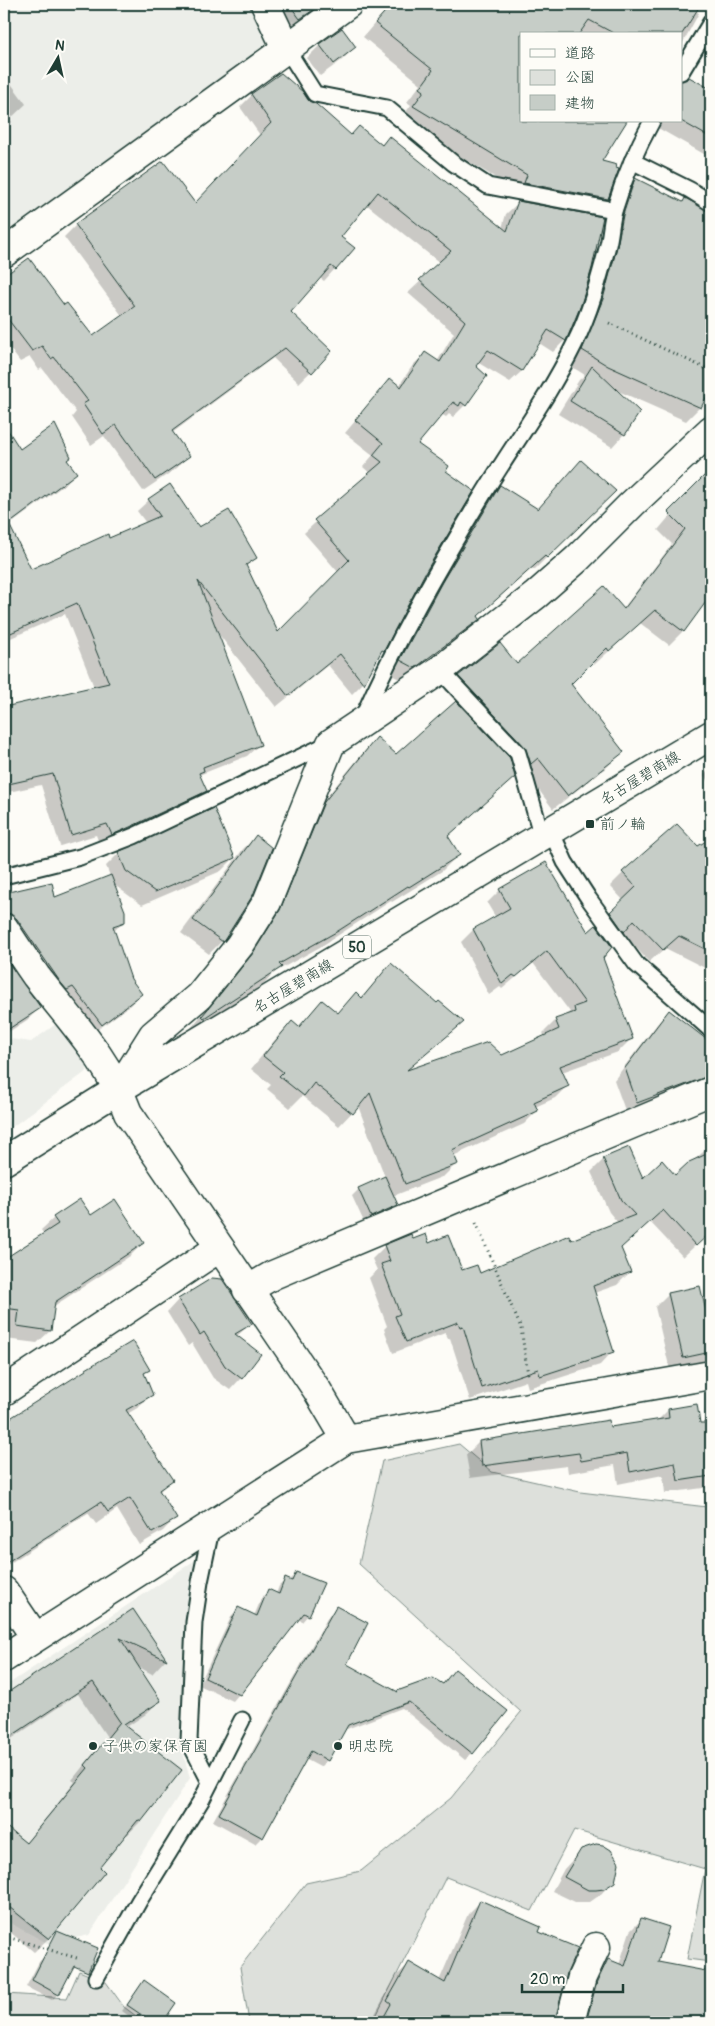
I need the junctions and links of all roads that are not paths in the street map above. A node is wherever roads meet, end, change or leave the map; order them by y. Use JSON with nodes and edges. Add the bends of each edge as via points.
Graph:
{"nodes":[{"id":1,"x":266,"y":4,"type":"edge"},
{"id":2,"x":348,"y":4,"type":"edge"},
{"id":3,"x":711,"y":22,"type":"edge"},
{"id":4,"x":286,"y":48,"type":"junction"},
{"id":5,"x":682,"y":70,"type":"edge"},
{"id":6,"x":652,"y":122,"type":"edge"},
{"id":7,"x":632,"y":161,"type":"junction"},
{"id":8,"x":711,"y":202,"type":"edge"},
{"id":9,"x":614,"y":210,"type":"junction"},
{"id":10,"x":4,"y":253,"type":"edge"},
{"id":11,"x":711,"y":430,"type":"edge"},
{"id":12,"x":440,"y":670,"type":"junction"},
{"id":13,"x":360,"y":723,"type":"junction"},
{"id":14,"x":711,"y":735,"type":"edge"},
{"id":15,"x":332,"y":742,"type":"junction"},
{"id":16,"x":547,"y":834,"type":"junction"},
{"id":17,"x":4,"y":876,"type":"edge"},
{"id":18,"x":4,"y":928,"type":"edge"},
{"id":19,"x":711,"y":1030,"type":"edge"},
{"id":20,"x":120,"y":1089,"type":"junction"},
{"id":21,"x":711,"y":1091,"type":"edge"},
{"id":22,"x":4,"y":1161,"type":"edge"},
{"id":23,"x":219,"y":1248,"type":"junction"},
{"id":24,"x":247,"y":1290,"type":"junction"},
{"id":25,"x":711,"y":1375,"type":"edge"},
{"id":26,"x":4,"y":1391,"type":"edge"},
{"id":27,"x":346,"y":1439,"type":"junction"},
{"id":28,"x":212,"y":1525,"type":"junction"},
{"id":29,"x":4,"y":1591,"type":"edge"},
{"id":30,"x":36,"y":1637,"type":"junction"},
{"id":31,"x":4,"y":1658,"type":"edge"},
{"id":32,"x":242,"y":1720,"type":"dead end"},
{"id":33,"x":210,"y":1782,"type":"junction"},
{"id":34,"x":596,"y":1947,"type":"dead end"},
{"id":35,"x":99,"y":1972,"type":"road end"},
{"id":36,"x":570,"y":2022,"type":"edge"}],
"edges":[{"from":1,"to":4,"type":"street"},
{"from":2,"to":4,"type":"street"},
{"from":3,"to":5,"type":"lane"},
{"from":4,"to":9,"type":"lane","via":[[315,94],[387,108],[453,163],[488,186]]},
{"from":4,"to":10,"type":"street"},
{"from":6,"to":7,"type":"lane"},
{"from":7,"to":8,"type":"lane"},
{"from":7,"to":9,"type":"lane"},
{"from":9,"to":13,"type":"lane","via":[[609,243],[588,313],[555,383],[482,495],[411,617]]},
{"from":11,"to":12,"type":"street","via":[[577,559]]},
{"from":12,"to":13,"type":"street"},
{"from":12,"to":16,"type":"lane","via":[[518,753]]},
{"from":13,"to":15,"type":"street"},
{"from":14,"to":16,"type":"street","name":"名古屋碧南線","number":"50"},
{"from":15,"to":17,"type":"lane","via":[[134,836],[80,857]]},
{"from":15,"to":20,"type":"street","via":[[267,902],[240,944],[199,996],[153,1035]]},
{"from":16,"to":19,"type":"lane","via":[[589,900],[636,964]]},
{"from":16,"to":20,"type":"street","name":"名古屋碧南線","number":"50"},
{"from":18,"to":20,"type":"street"},
{"from":20,"to":22,"type":"street","name":"名古屋碧南線","number":"50"},
{"from":20,"to":23,"type":"street","via":[[128,1113]]},
{"from":21,"to":24,"type":"street","via":[[273,1275]]},
{"from":23,"to":24,"type":"street"},
{"from":23,"to":26,"type":"street"},
{"from":24,"to":27,"type":"street","via":[[317,1390]]},
{"from":25,"to":27,"type":"street"},
{"from":27,"to":28,"type":"street"},
{"from":28,"to":30,"type":"street"},
{"from":28,"to":33,"type":"lane","via":[[194,1622],[189,1741]]},
{"from":29,"to":30,"type":"street"},
{"from":30,"to":31,"type":"street"},
{"from":32,"to":33,"type":"lane"},
{"from":33,"to":35,"type":"lane"},
{"from":34,"to":36,"type":"street","via":[[582,1977]]}]}
